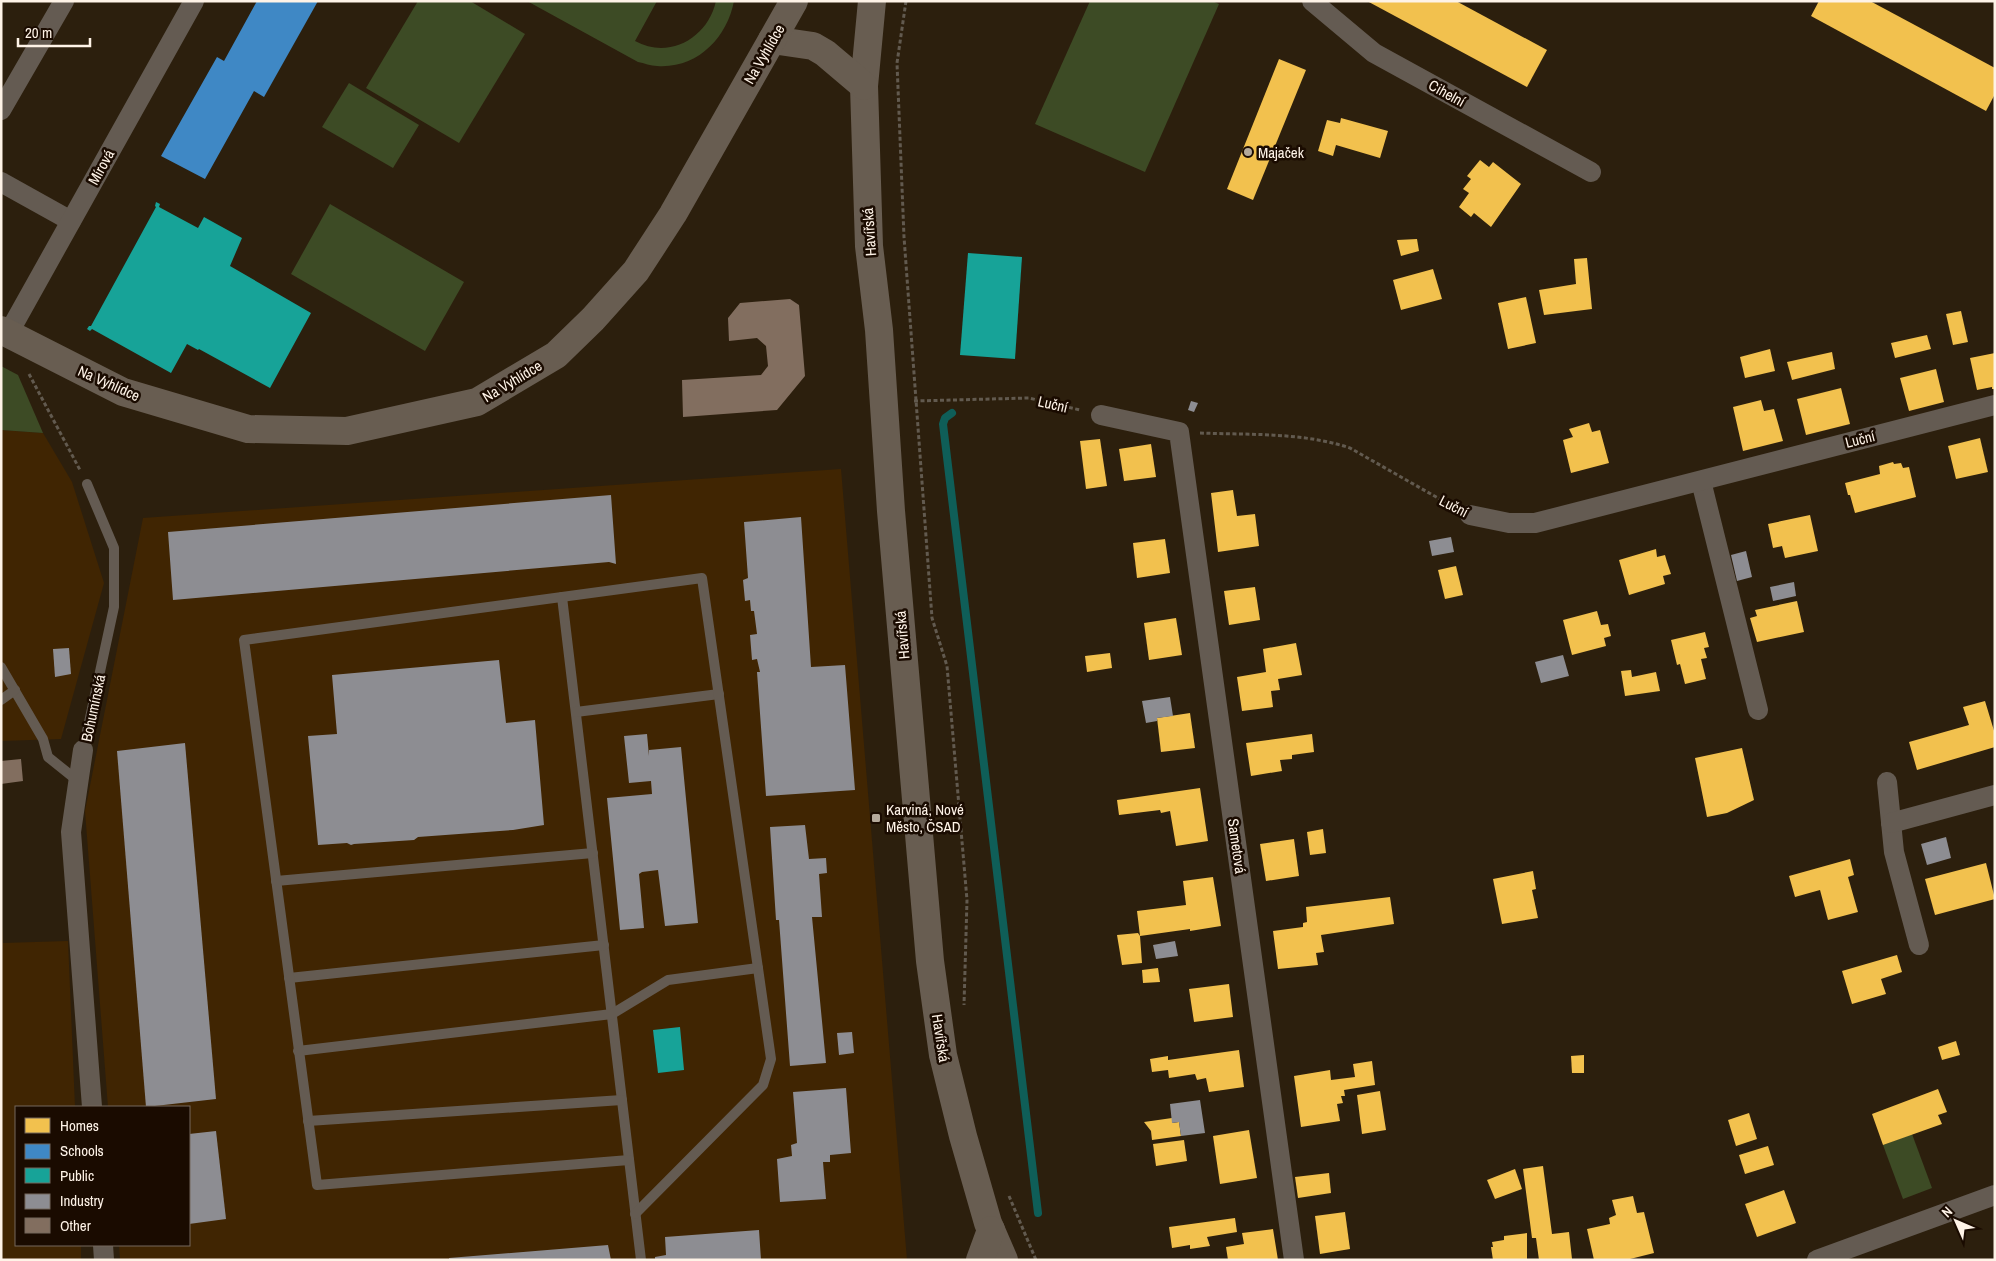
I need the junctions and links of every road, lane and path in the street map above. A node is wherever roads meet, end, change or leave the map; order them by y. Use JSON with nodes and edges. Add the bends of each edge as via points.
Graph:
{"nodes":[{"id":1,"x":64,"y":1,"type":"edge"},
{"id":2,"x":194,"y":1,"type":"edge"},
{"id":3,"x":794,"y":1,"type":"edge"},
{"id":4,"x":872,"y":1,"type":"edge"},
{"id":5,"x":906,"y":1,"type":"edge"},
{"id":6,"x":1312,"y":1,"type":"edge"},
{"id":7,"x":772,"y":40,"type":"junction"},
{"id":8,"x":864,"y":86,"type":"junction"},
{"id":9,"x":1,"y":110,"type":"edge"},
{"id":10,"x":1591,"y":172,"type":"dead end"},
{"id":11,"x":1,"y":182,"type":"edge"},
{"id":12,"x":71,"y":221,"type":"junction"},
{"id":13,"x":5,"y":332,"type":"edge"},
{"id":14,"x":914,"y":401,"type":"junction"},
{"id":15,"x":1995,"y":404,"type":"edge"},
{"id":16,"x":1101,"y":415,"type":"joint"},
{"id":17,"x":1179,"y":432,"type":"junction"},
{"id":18,"x":1701,"y":480,"type":"junction"},
{"id":19,"x":87,"y":484,"type":"joint"},
{"id":20,"x":1470,"y":515,"type":"joint"},
{"id":21,"x":562,"y":597,"type":"junction"},
{"id":22,"x":1,"y":667,"type":"edge"},
{"id":23,"x":15,"y":690,"type":"junction"},
{"id":24,"x":719,"y":694,"type":"junction"},
{"id":25,"x":1,"y":700,"type":"edge"},
{"id":26,"x":1758,"y":710,"type":"dead end"},
{"id":27,"x":576,"y":712,"type":"junction"},
{"id":28,"x":83,"y":750,"type":"joint"},
{"id":29,"x":78,"y":781,"type":"junction"},
{"id":30,"x":1887,"y":782,"type":"dead end"},
{"id":31,"x":1995,"y":795,"type":"edge"},
{"id":32,"x":1891,"y":823,"type":"junction"},
{"id":33,"x":592,"y":853,"type":"junction"},
{"id":34,"x":276,"y":881,"type":"junction"},
{"id":35,"x":604,"y":945,"type":"junction"},
{"id":36,"x":1920,"y":945,"type":"dead end"},
{"id":37,"x":758,"y":968,"type":"junction"},
{"id":38,"x":289,"y":978,"type":"junction"},
{"id":39,"x":612,"y":1014,"type":"junction"},
{"id":40,"x":964,"y":1014,"type":"dead end"},
{"id":41,"x":298,"y":1051,"type":"junction"},
{"id":42,"x":622,"y":1100,"type":"junction"},
{"id":43,"x":92,"y":1106,"type":"edge"},
{"id":44,"x":308,"y":1121,"type":"junction"},
{"id":45,"x":629,"y":1160,"type":"junction"},
{"id":46,"x":1007,"y":1189,"type":"dead end"},
{"id":47,"x":1995,"y":1195,"type":"edge"},
{"id":48,"x":636,"y":1214,"type":"junction"},
{"id":49,"x":991,"y":1230,"type":"junction"},
{"id":50,"x":103,"y":1246,"type":"edge"},
{"id":51,"x":104,"y":1260,"type":"edge"},
{"id":52,"x":641,"y":1260,"type":"edge"},
{"id":53,"x":980,"y":1260,"type":"edge"},
{"id":54,"x":1004,"y":1260,"type":"edge"},
{"id":55,"x":1036,"y":1260,"type":"edge"},
{"id":56,"x":1294,"y":1260,"type":"edge"},
{"id":57,"x":1816,"y":1260,"type":"edge"}],
"edges":[{"from":1,"to":9,"type":"street"},
{"from":2,"to":12,"type":"street","name":"Mírová"},
{"from":3,"to":7,"type":"street","name":"Na Vyhlídce"},
{"from":4,"to":8,"type":"street","name":"Havířská"},
{"from":5,"to":14,"type":"path","via":[[897,63]]},
{"from":6,"to":10,"type":"street","name":"Cihelní","via":[[1374,53]]},
{"from":7,"to":8,"type":"street","via":[[813,46]]},
{"from":7,"to":13,"type":"street","name":"Na Vyhlídce","via":[[673,214],[636,271],[556,355],[477,402],[347,432],[248,430],[123,392]]},
{"from":8,"to":49,"type":"street","name":"Havířská","via":[[869,246],[879,330],[891,511],[930,961],[943,1055]]},
{"from":11,"to":12,"type":"street"},
{"from":12,"to":13,"type":"street","name":"Mírová"},
{"from":13,"to":19,"type":"path"},
{"from":14,"to":16,"type":"path","name":"Luční","via":[[1029,398]]},
{"from":14,"to":40,"type":"path","via":[[932,618],[947,666],[966,890]]},
{"from":15,"to":18,"type":"street","name":"Luční"},
{"from":16,"to":17,"type":"street"},
{"from":17,"to":20,"type":"path","name":"Luční","via":[[1308,438],[1333,443],[1350,448]]},
{"from":17,"to":56,"type":"street","name":"Sametová"},
{"from":18,"to":20,"type":"street","name":"Luční","via":[[1535,523],[1508,523]]},
{"from":18,"to":26,"type":"street"},
{"from":19,"to":28,"type":"lane","name":"Bohumínská","via":[[114,548],[114,607]]},
{"from":21,"to":24,"type":"lane","via":[[702,578]]},
{"from":21,"to":27,"type":"lane"},
{"from":21,"to":34,"type":"lane","via":[[244,640]]},
{"from":22,"to":23,"type":"lane"},
{"from":23,"to":25,"type":"lane"},
{"from":23,"to":29,"type":"lane","via":[[43,740],[48,757]]},
{"from":24,"to":27,"type":"lane"},
{"from":24,"to":37,"type":"lane"},
{"from":27,"to":33,"type":"lane"},
{"from":28,"to":29,"type":"street","name":"Bohumínská"},
{"from":29,"to":43,"type":"street","name":"Bohumínská","via":[[71,832]]},
{"from":30,"to":32,"type":"street"},
{"from":31,"to":32,"type":"street"},
{"from":32,"to":36,"type":"street","via":[[1894,852]]},
{"from":33,"to":34,"type":"lane"},
{"from":33,"to":35,"type":"lane"},
{"from":34,"to":38,"type":"lane"},
{"from":35,"to":38,"type":"lane"},
{"from":35,"to":39,"type":"lane"},
{"from":37,"to":39,"type":"lane","via":[[668,980]]},
{"from":37,"to":48,"type":"lane","via":[[771,1059],[763,1085]]},
{"from":38,"to":41,"type":"lane"},
{"from":39,"to":41,"type":"lane"},
{"from":39,"to":42,"type":"lane"},
{"from":41,"to":44,"type":"lane"},
{"from":42,"to":44,"type":"lane"},
{"from":42,"to":45,"type":"lane"},
{"from":44,"to":45,"type":"lane","via":[[316,1185]]},
{"from":45,"to":48,"type":"lane"},
{"from":46,"to":55,"type":"path"},
{"from":47,"to":57,"type":"street"},
{"from":48,"to":52,"type":"lane"},
{"from":49,"to":53,"type":"street"},
{"from":49,"to":54,"type":"street","name":"Havířská"},
{"from":50,"to":51,"type":"street"}]}
